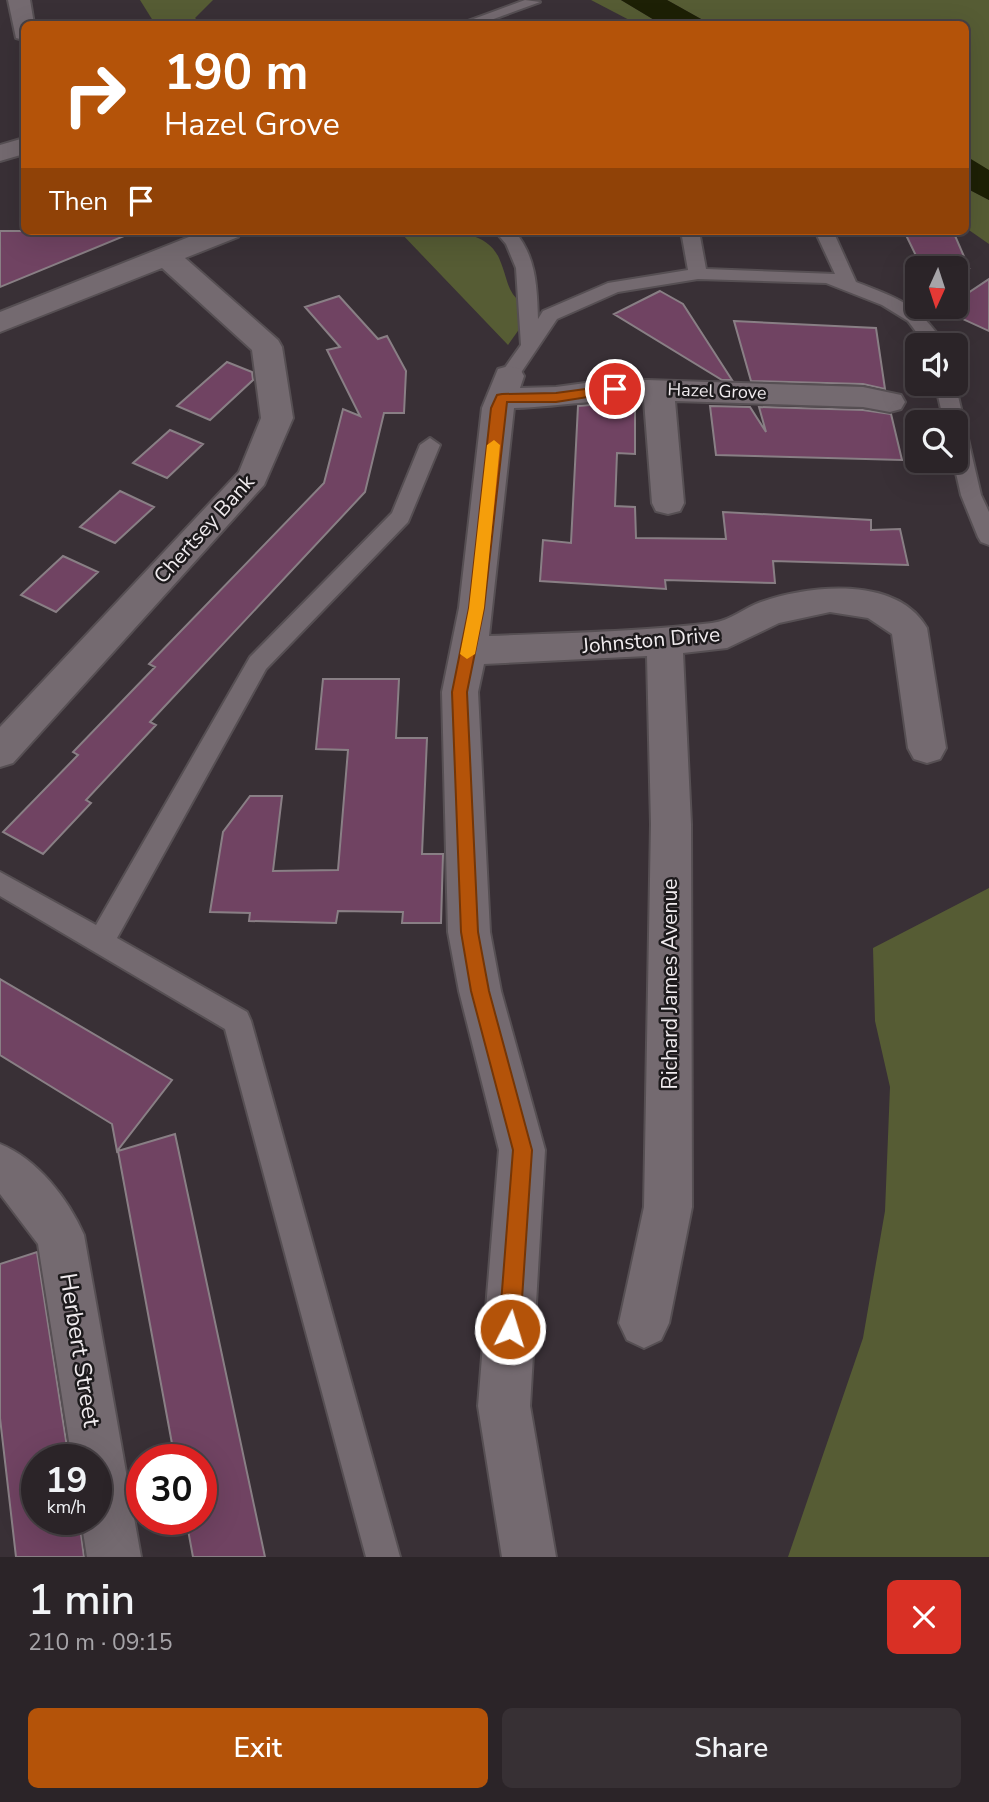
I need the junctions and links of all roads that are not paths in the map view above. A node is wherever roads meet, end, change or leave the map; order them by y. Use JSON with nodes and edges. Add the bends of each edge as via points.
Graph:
{"nodes":[{"id":1,"x":19,"y":0,"type":"edge"},
{"id":2,"x":533,"y":2,"type":"dead end"},
{"id":3,"x":22,"y":21,"type":"edge"},
{"id":4,"x":476,"y":21,"type":"edge"},
{"id":5,"x":21,"y":147,"type":"edge"},
{"id":6,"x":0,"y":153,"type":"edge"},
{"id":7,"x":218,"y":235,"type":"edge"},
{"id":8,"x":508,"y":235,"type":"edge"},
{"id":9,"x":691,"y":235,"type":"edge"},
{"id":10,"x":826,"y":235,"type":"edge"},
{"id":11,"x":165,"y":256,"type":"junction"},
{"id":12,"x":698,"y":274,"type":"junction"},
{"id":13,"x":849,"y":286,"type":"junction"},
{"id":14,"x":0,"y":323,"type":"edge"},
{"id":15,"x":927,"y":333,"type":"edge"},
{"id":16,"x":513,"y":372,"type":"junction"},
{"id":17,"x":659,"y":390,"type":"junction"},
{"id":18,"x":890,"y":402,"type":"dead end"},
{"id":19,"x":430,"y":445,"type":"dead end"},
{"id":20,"x":966,"y":473,"type":"edge"},
{"id":21,"x":668,"y":503,"type":"dead end"},
{"id":22,"x":989,"y":537,"type":"edge"},
{"id":23,"x":665,"y":642,"type":"junction"},
{"id":24,"x":468,"y":651,"type":"junction"},
{"id":25,"x":927,"y":748,"type":"dead end"},
{"id":26,"x":0,"y":752,"type":"edge"},
{"id":27,"x":0,"y":883,"type":"edge"},
{"id":28,"x":101,"y":942,"type":"junction"},
{"id":29,"x":0,"y":1166,"type":"edge"},
{"id":30,"x":643,"y":1324,"type":"dead end"},
{"id":31,"x":114,"y":1557,"type":"edge"},
{"id":32,"x":383,"y":1557,"type":"edge"},
{"id":33,"x":529,"y":1557,"type":"edge"}],
"edges":[{"from":1,"to":3,"type":"street"},
{"from":2,"to":4,"type":"lane"},
{"from":5,"to":6,"type":"street"},
{"from":7,"to":11,"type":"street"},
{"from":8,"to":16,"type":"lane","via":[[523,256]]},
{"from":9,"to":12,"type":"lane"},
{"from":10,"to":13,"type":"lane"},
{"from":11,"to":14,"type":"street"},
{"from":11,"to":26,"type":"street","name":"Chertsey Bank","via":[[267,347],[276,418],[253,477]]},
{"from":12,"to":13,"type":"lane","via":[[828,278]]},
{"from":12,"to":16,"type":"lane","via":[[614,287],[550,315]]},
{"from":13,"to":15,"type":"lane","via":[[915,317]]},
{"from":16,"to":17,"type":"street","name":"Hazel Grove","via":[[556,397],[615,389]]},
{"from":16,"to":24,"type":"street","via":[[498,408],[477,608]]},
{"from":17,"to":18,"type":"street","name":"Hazel Grove","via":[[863,397]]},
{"from":17,"to":21,"type":"street"},
{"from":19,"to":28,"type":"lane","via":[[401,517],[258,663]]},
{"from":20,"to":22,"type":"lane"},
{"from":23,"to":24,"type":"street","name":"Johnston Drive"},
{"from":23,"to":25,"type":"street","name":"Johnston Drive","via":[[727,635],[770,612],[830,599],[877,606],[909,628]]},
{"from":23,"to":30,"type":"street","name":"Richard James Avenue","via":[[671,824],[668,1207]]},
{"from":24,"to":33,"type":"street","via":[[460,692],[469,932],[522,1150],[503,1406]]},
{"from":27,"to":28,"type":"lane"},
{"from":28,"to":32,"type":"lane","via":[[237,1021]]},
{"from":29,"to":31,"type":"street","name":"Herbert Street","via":[[16,1177],[60,1235]]}]}
